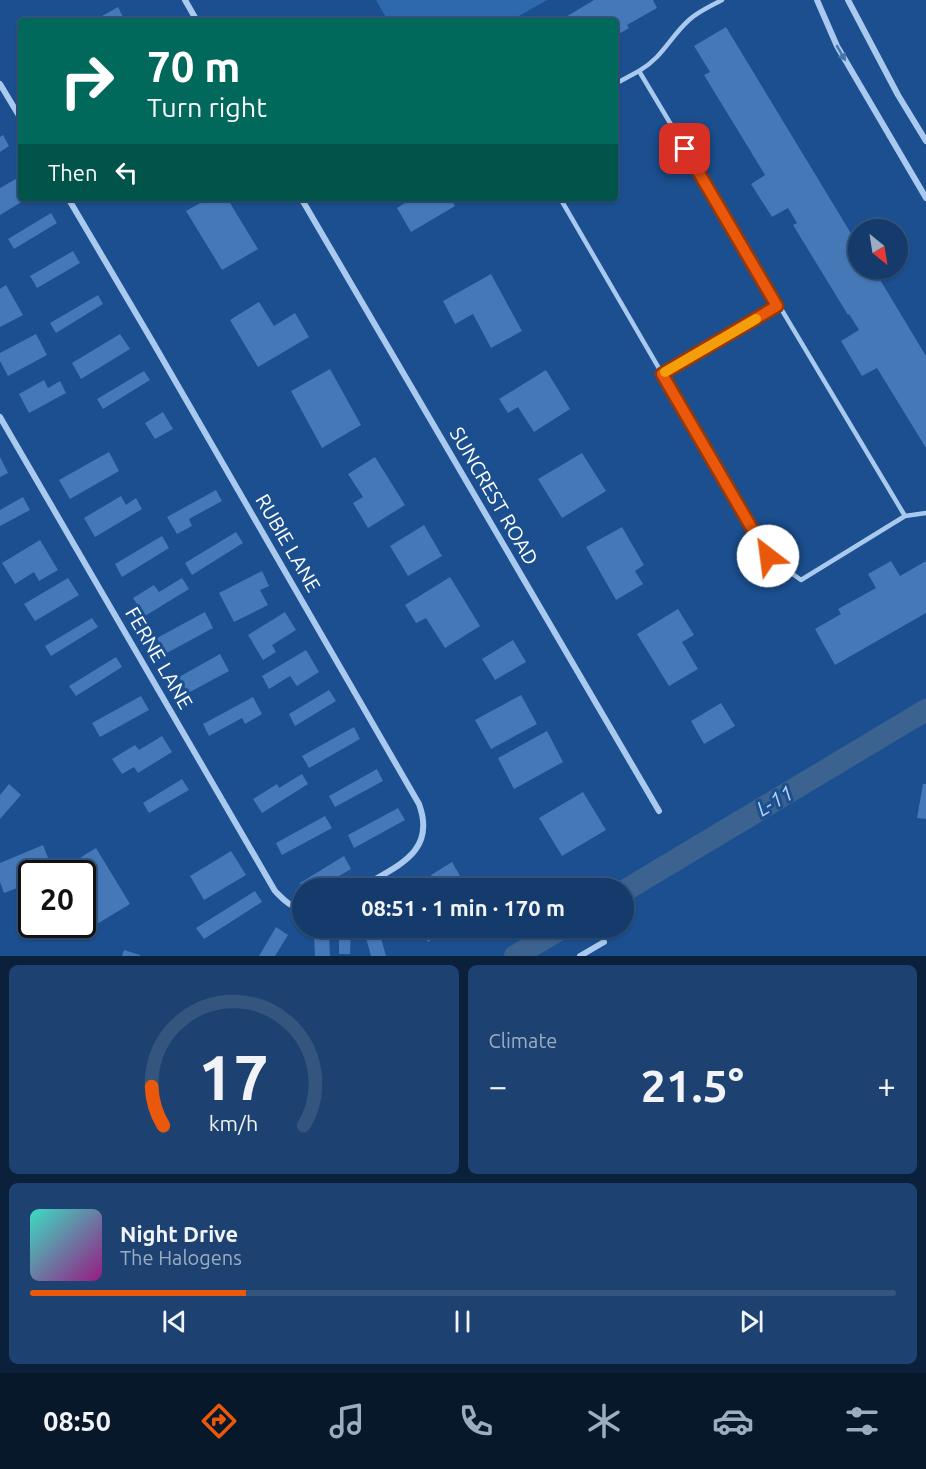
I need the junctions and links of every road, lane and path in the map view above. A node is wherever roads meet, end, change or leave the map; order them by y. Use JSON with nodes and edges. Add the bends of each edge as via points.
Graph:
{"nodes":[{"id":1,"x":185,"y":0,"type":"edge"},
{"id":2,"x":722,"y":0,"type":"edge"},
{"id":3,"x":817,"y":0,"type":"edge"},
{"id":4,"x":848,"y":0,"type":"edge"},
{"id":5,"x":195,"y":18,"type":"edge"},
{"id":6,"x":639,"y":71,"type":"junction"},
{"id":7,"x":618,"y":82,"type":"edge"},
{"id":8,"x":0,"y":84,"type":"edge"},
{"id":9,"x":18,"y":114,"type":"edge"},
{"id":10,"x":926,"y":141,"type":"edge"},
{"id":11,"x":926,"y":198,"type":"edge"},
{"id":12,"x":70,"y":201,"type":"edge"},
{"id":13,"x":303,"y":201,"type":"edge"},
{"id":14,"x":562,"y":201,"type":"edge"},
{"id":15,"x":777,"y":306,"type":"junction"},
{"id":16,"x":662,"y":374,"type":"junction"},
{"id":17,"x":0,"y":417,"type":"edge"},
{"id":18,"x":926,"y":513,"type":"edge"},
{"id":19,"x":904,"y":516,"type":"junction"},
{"id":20,"x":659,"y":811,"type":"dead end"},
{"id":21,"x":377,"y":878,"type":"edge"},
{"id":22,"x":292,"y":905,"type":"edge"},
{"id":23,"x":604,"y":942,"type":"dead end"},
{"id":24,"x":580,"y":956,"type":"edge"}],
"edges":[{"from":1,"to":5,"type":"street"},
{"from":2,"to":6,"type":"lane","via":[[688,21],[653,63]]},
{"from":3,"to":11,"type":"street","one_way":true,"via":[[837,46]]},
{"from":4,"to":10,"type":"street"},
{"from":6,"to":7,"type":"lane"},
{"from":6,"to":15,"type":"lane"},
{"from":8,"to":9,"type":"street"},
{"from":12,"to":21,"type":"street","name":"RUBIE LANE","via":[[419,804],[424,819],[419,847],[410,858]]},
{"from":13,"to":20,"type":"street","name":"SUNCREST ROAD"},
{"from":14,"to":16,"type":"lane"},
{"from":15,"to":16,"type":"lane"},
{"from":15,"to":19,"type":"lane"},
{"from":16,"to":19,"type":"lane","via":[[768,556],[801,580]]},
{"from":17,"to":22,"type":"street","name":"FERNE LANE","via":[[275,891]]},
{"from":18,"to":19,"type":"lane"},
{"from":23,"to":24,"type":"street"}]}
